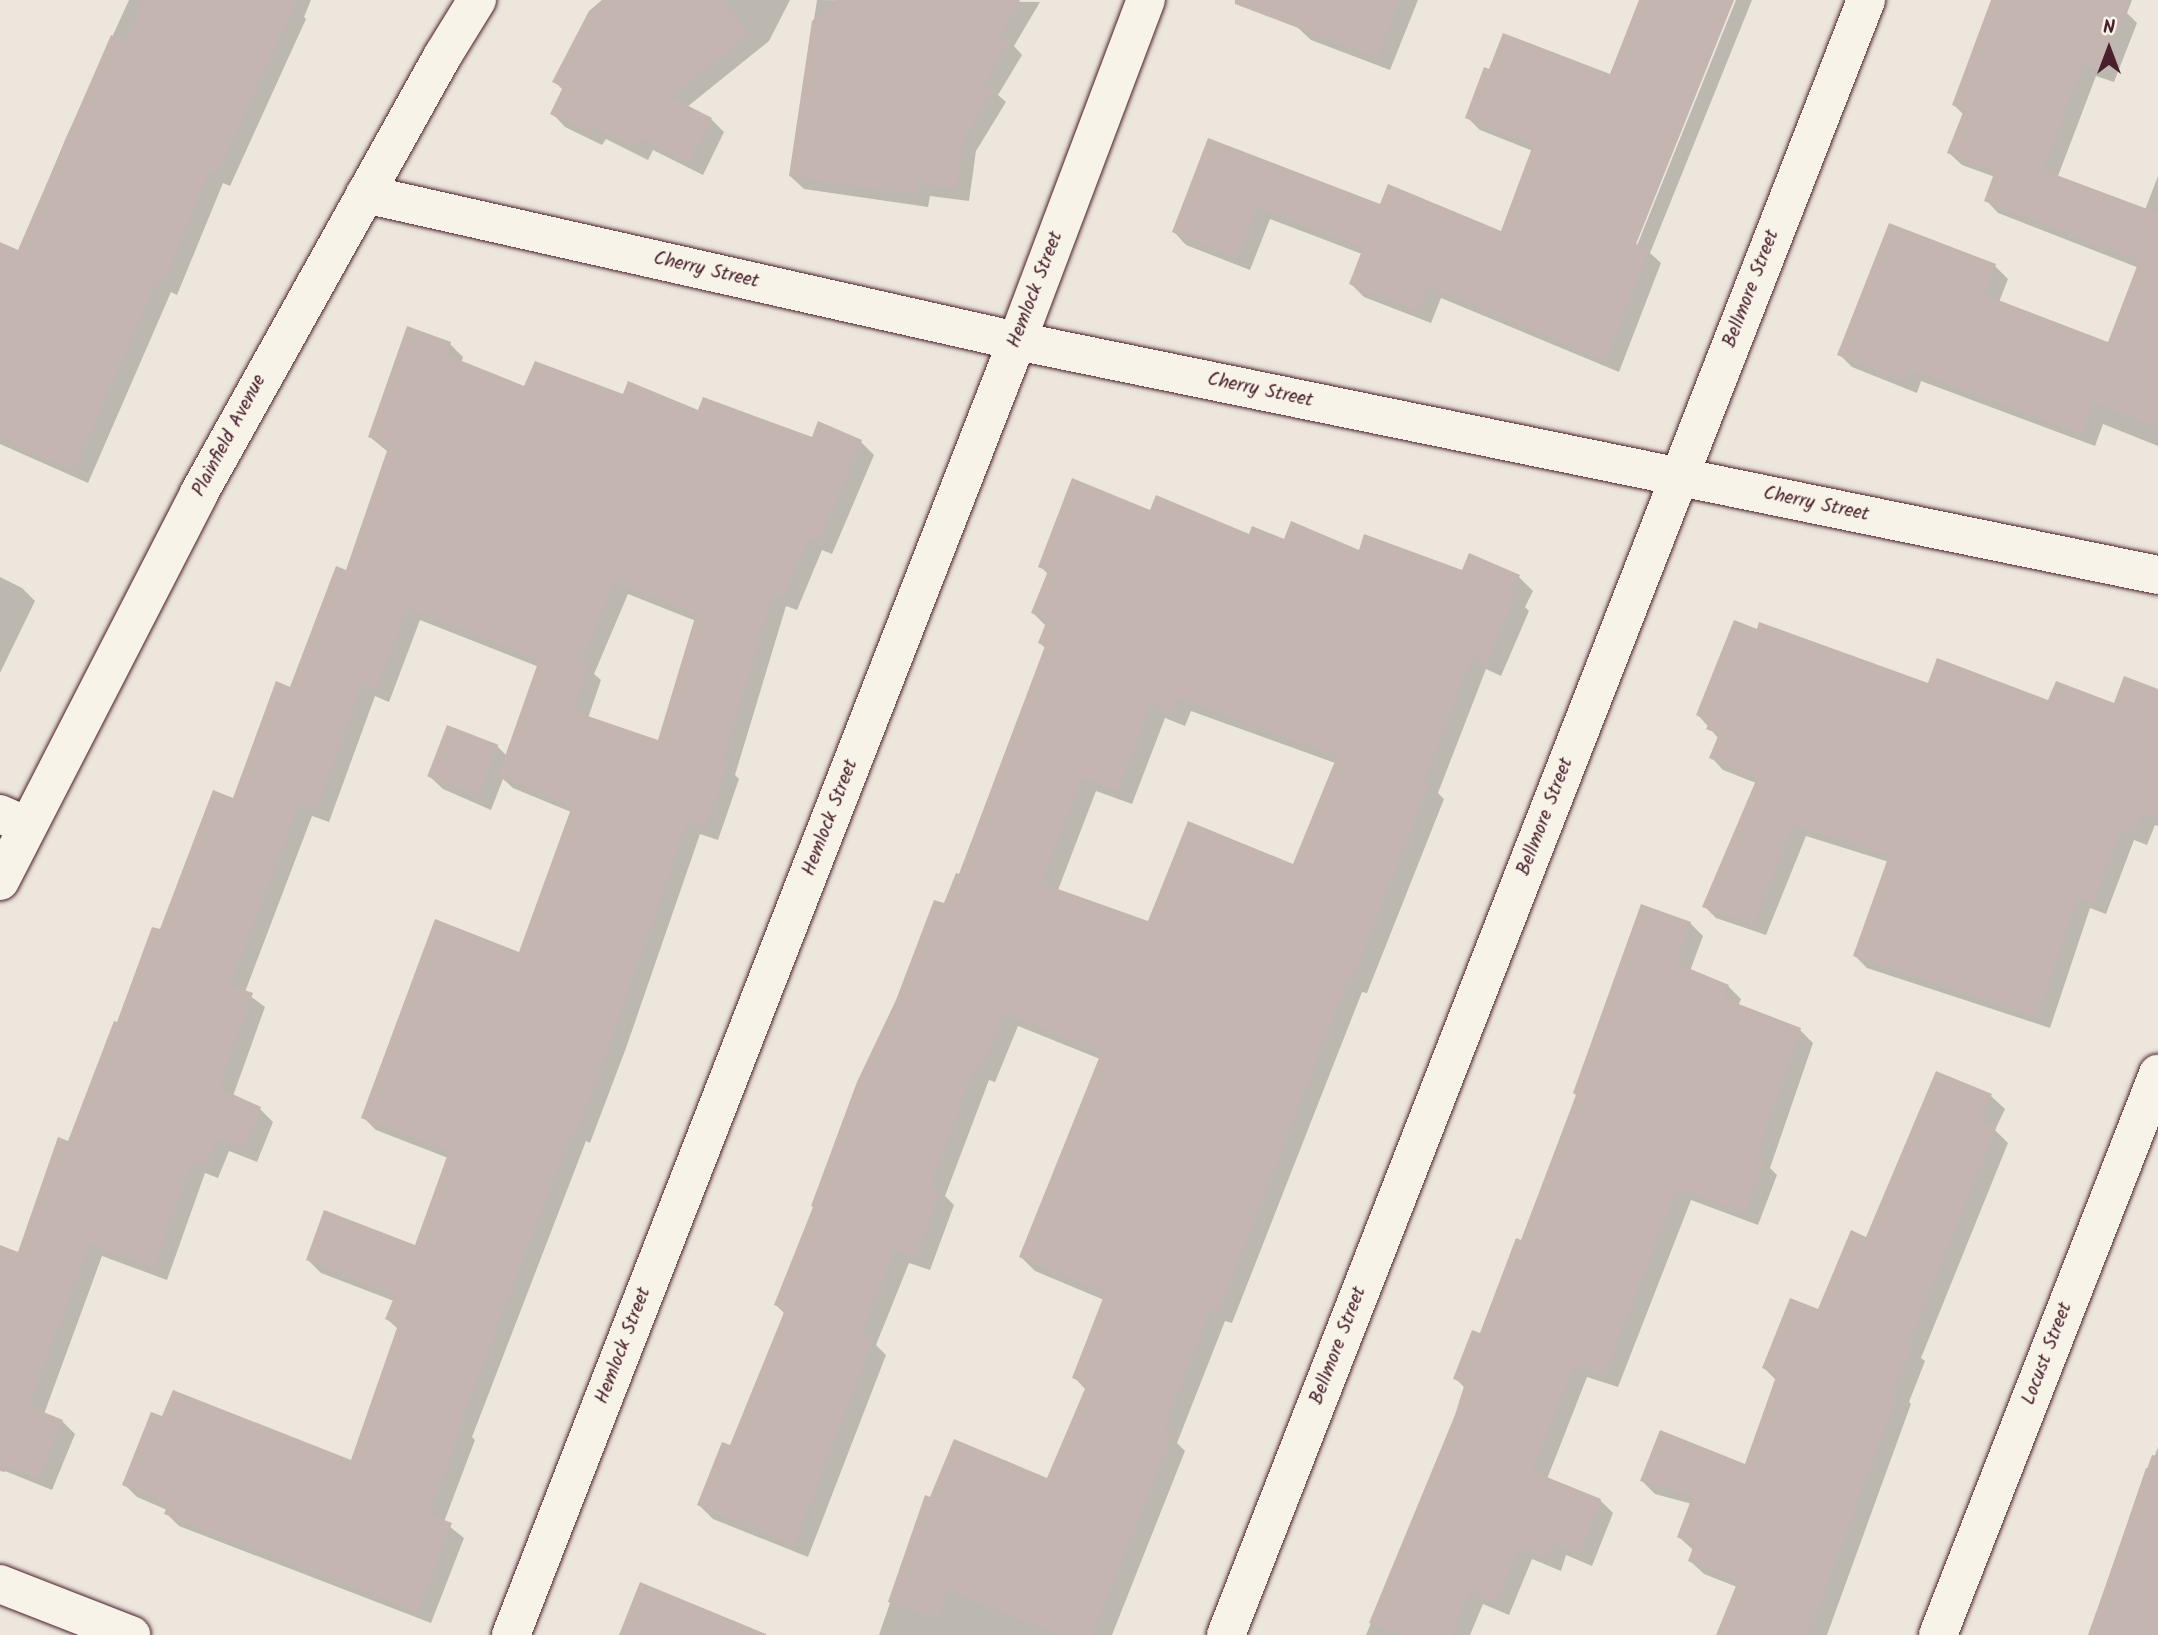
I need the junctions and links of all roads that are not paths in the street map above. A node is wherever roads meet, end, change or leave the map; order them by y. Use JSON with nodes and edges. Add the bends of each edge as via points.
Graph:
{"nodes":[{"id":1,"x":477,"y":0,"type":"edge"},
{"id":2,"x":1146,"y":0,"type":"edge"},
{"id":3,"x":1866,"y":0,"type":"edge"},
{"id":4,"x":365,"y":194,"type":"junction"},
{"id":5,"x":1017,"y":341,"type":"junction"},
{"id":6,"x":1679,"y":477,"type":"junction"},
{"id":7,"x":2158,"y":575,"type":"edge"},
{"id":8,"x":13,"y":820,"type":"edge"},
{"id":9,"x":0,"y":881,"type":"edge"},
{"id":10,"x":2158,"y":1073,"type":"edge"},
{"id":11,"x":0,"y":1584,"type":"edge"},
{"id":12,"x":131,"y":1635,"type":"edge"},
{"id":13,"x":511,"y":1635,"type":"edge"},
{"id":14,"x":1226,"y":1635,"type":"edge"},
{"id":15,"x":1938,"y":1635,"type":"edge"}],
"edges":[{"from":1,"to":4,"type":"street","name":"Plainfield Avenue"},
{"from":2,"to":5,"type":"street","name":"Hemlock Street"},
{"from":3,"to":6,"type":"street","name":"Bellmore Street"},
{"from":4,"to":5,"type":"street","name":"Cherry Street"},
{"from":4,"to":8,"type":"street","name":"Plainfield Avenue"},
{"from":5,"to":6,"type":"street","name":"Cherry Street"},
{"from":5,"to":13,"type":"street","name":"Hemlock Street"},
{"from":6,"to":7,"type":"street","name":"Cherry Street"},
{"from":6,"to":14,"type":"street","name":"Bellmore Street"},
{"from":8,"to":9,"type":"street","name":"Plainfield Avenue"},
{"from":10,"to":15,"type":"street","name":"Locust Street"},
{"from":11,"to":12,"type":"street"}]}
